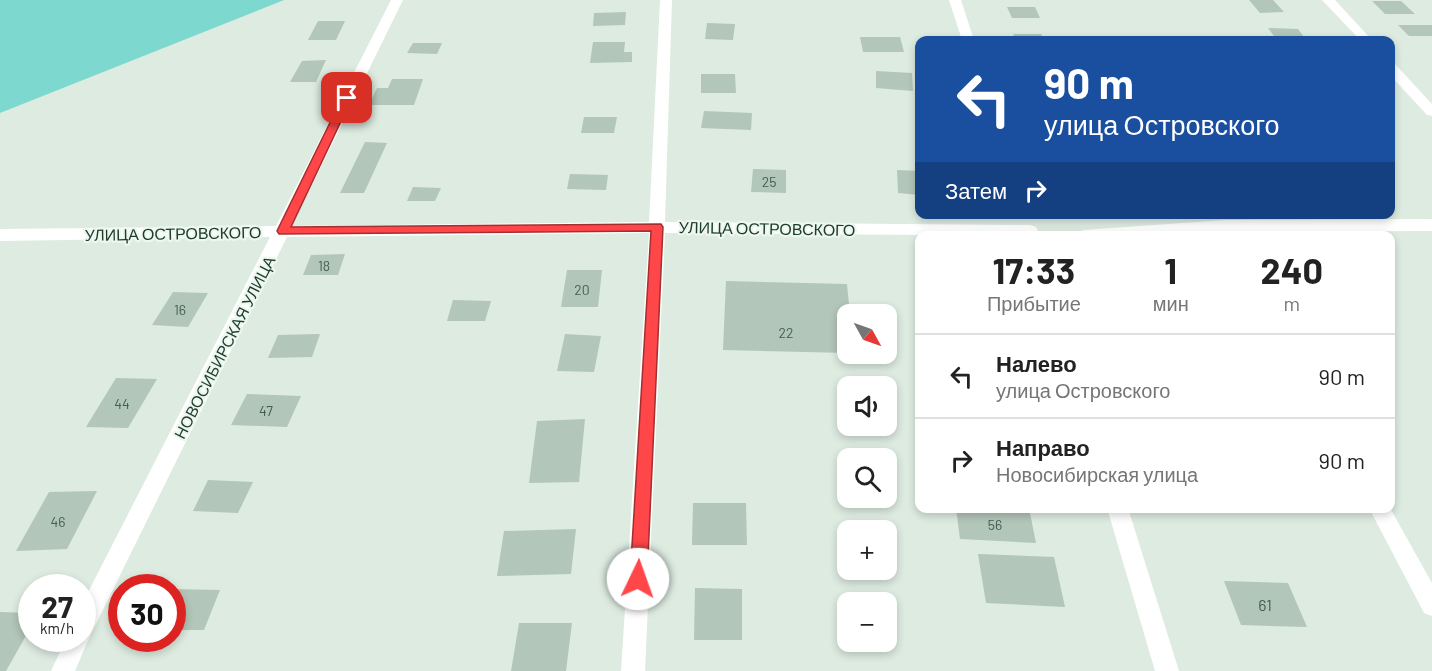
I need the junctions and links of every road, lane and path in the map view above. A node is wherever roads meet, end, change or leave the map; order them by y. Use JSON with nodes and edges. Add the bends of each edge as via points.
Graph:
{"nodes":[{"id":1,"x":397,"y":0,"type":"edge"},
{"id":2,"x":666,"y":0,"type":"edge"},
{"id":3,"x":955,"y":0,"type":"edge"},
{"id":4,"x":1328,"y":0,"type":"edge"},
{"id":5,"x":967,"y":36,"type":"edge"},
{"id":6,"x":1362,"y":36,"type":"edge"},
{"id":7,"x":1395,"y":72,"type":"edge"},
{"id":8,"x":1432,"y":112,"type":"edge"},
{"id":9,"x":1432,"y":225,"type":"edge"},
{"id":10,"x":657,"y":227,"type":"junction"},
{"id":11,"x":283,"y":231,"type":"junction"},
{"id":12,"x":915,"y":231,"type":"edge"},
{"id":13,"x":1228,"y":231,"type":"edge"},
{"id":14,"x":0,"y":235,"type":"edge"},
{"id":15,"x":1119,"y":513,"type":"edge"},
{"id":16,"x":1382,"y":513,"type":"edge"},
{"id":17,"x":96,"y":601,"type":"edge"},
{"id":18,"x":1432,"y":605,"type":"edge"},
{"id":19,"x":72,"y":652,"type":"edge"},
{"id":20,"x":63,"y":671,"type":"edge"},
{"id":21,"x":633,"y":671,"type":"edge"},
{"id":22,"x":1167,"y":671,"type":"edge"}],
"edges":[{"from":1,"to":11,"type":"street","name":"НОВОСИБИРСКАЯ УЛИЦА"},
{"from":2,"to":10,"type":"street"},
{"from":3,"to":5,"type":"street"},
{"from":4,"to":6,"type":"street"},
{"from":7,"to":8,"type":"street"},
{"from":9,"to":13,"type":"street"},
{"from":10,"to":11,"type":"street","name":"УЛИЦА ОСТРОВСКОГО"},
{"from":10,"to":12,"type":"street","name":"УЛИЦА ОСТРОВСКОГО"},
{"from":10,"to":21,"type":"street"},
{"from":11,"to":14,"type":"street","name":"УЛИЦА ОСТРОВСКОГО"},
{"from":11,"to":17,"type":"street","name":"НОВОСИБИРСКАЯ УЛИЦА"},
{"from":15,"to":22,"type":"street"},
{"from":16,"to":18,"type":"street"},
{"from":19,"to":20,"type":"street"}]}
